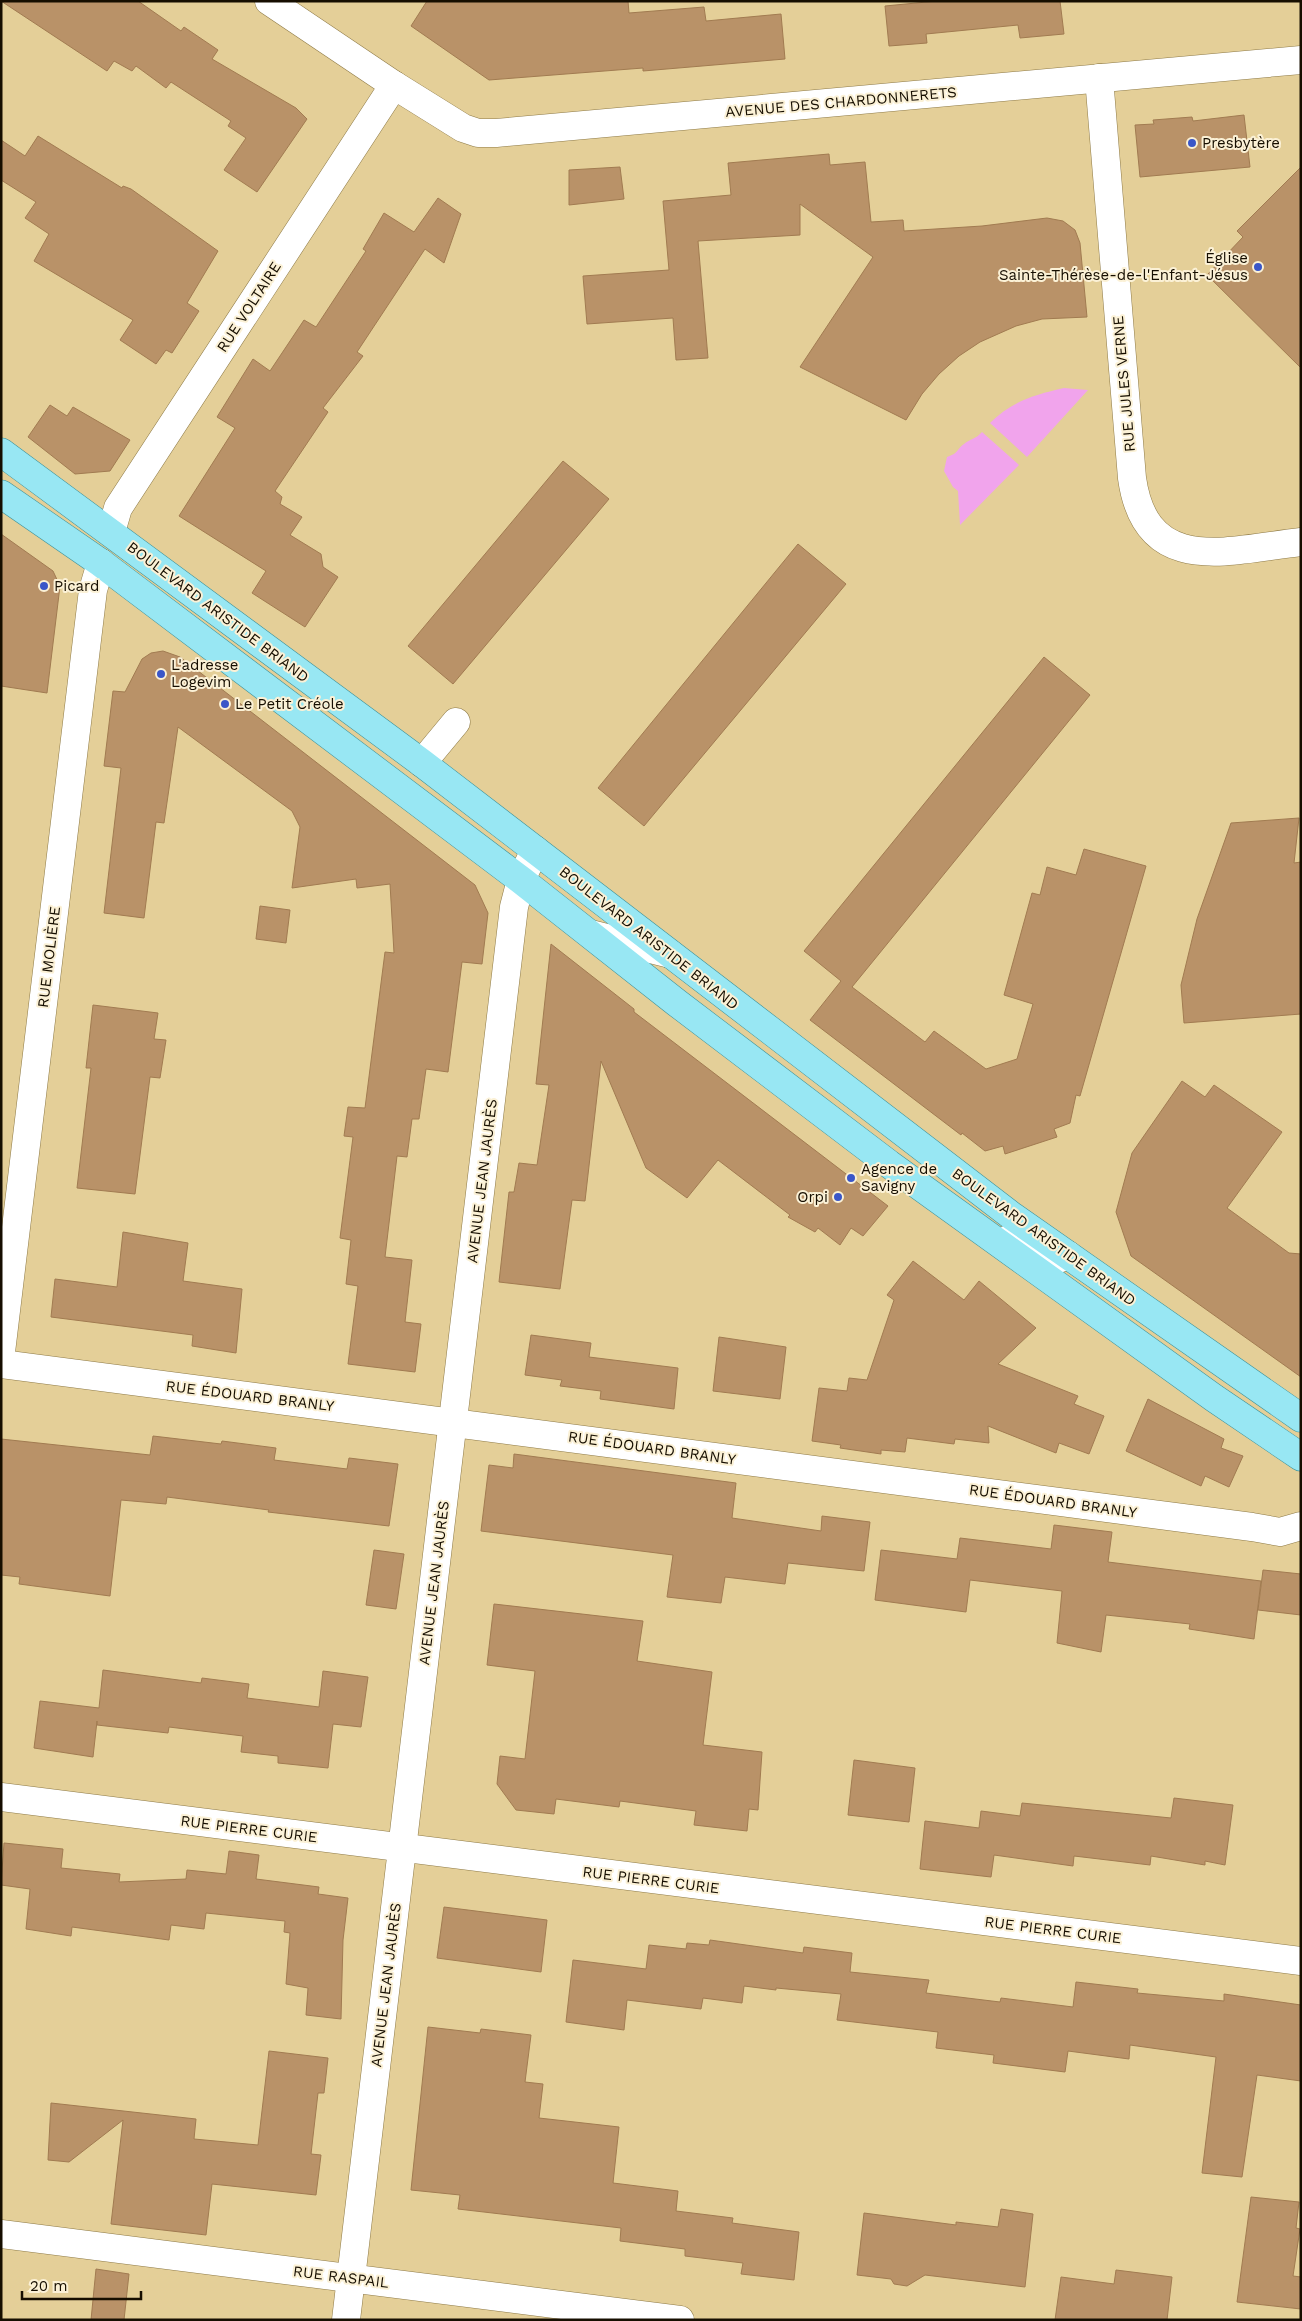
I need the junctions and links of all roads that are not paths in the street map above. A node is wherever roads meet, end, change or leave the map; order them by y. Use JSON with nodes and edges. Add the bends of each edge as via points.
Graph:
{"nodes":[{"id":1,"x":269,"y":1,"type":"edge"},
{"id":2,"x":1301,"y":60,"type":"edge"},
{"id":3,"x":1100,"y":78,"type":"junction"},
{"id":4,"x":394,"y":85,"type":"junction"},
{"id":5,"x":1,"y":452,"type":"edge"},
{"id":6,"x":1,"y":494,"type":"edge"},
{"id":7,"x":111,"y":532,"type":"junction"},
{"id":8,"x":1301,"y":542,"type":"edge"},
{"id":9,"x":101,"y":563,"type":"junction"},
{"id":10,"x":456,"y":722,"type":"dead end"},
{"id":11,"x":422,"y":763,"type":"junction"},
{"id":12,"x":536,"y":850,"type":"junction"},
{"id":13,"x":521,"y":880,"type":"junction"},
{"id":14,"x":591,"y":934,"type":"junction"},
{"id":15,"x":670,"y":954,"type":"junction"},
{"id":16,"x":889,"y":1164,"type":"junction"},
{"id":17,"x":1068,"y":1256,"type":"junction"},
{"id":18,"x":1,"y":1352,"type":"edge"},
{"id":19,"x":1,"y":1364,"type":"edge"},
{"id":20,"x":1301,"y":1418,"type":"edge"},
{"id":21,"x":453,"y":1422,"type":"junction"},
{"id":22,"x":1301,"y":1457,"type":"edge"},
{"id":23,"x":1301,"y":1526,"type":"edge"},
{"id":24,"x":1,"y":1797,"type":"edge"},
{"id":25,"x":402,"y":1848,"type":"junction"},
{"id":26,"x":1301,"y":1961,"type":"edge"},
{"id":27,"x":1,"y":2234,"type":"edge"},
{"id":28,"x":351,"y":2278,"type":"junction"},
{"id":29,"x":346,"y":2320,"type":"edge"},
{"id":30,"x":680,"y":2320,"type":"edge"}],
"edges":[{"from":1,"to":4,"type":"street","name":"AVENUE DES CHARDONNERETS"},
{"from":2,"to":3,"type":"street","name":"AVENUE DES CHARDONNERETS"},
{"from":3,"to":4,"type":"street","name":"AVENUE DES CHARDONNERETS","via":[[496,133],[478,133],[463,128]]},
{"from":3,"to":8,"type":"street","name":"RUE JULES VERNE","via":[[1132,478],[1139,509],[1156,535],[1189,551]]},
{"from":4,"to":7,"type":"street","name":"RUE VOLTAIRE","via":[[118,508]]},
{"from":5,"to":7,"type":"main road","name":"BOULEVARD ARISTIDE BRIAND"},
{"from":6,"to":9,"type":"main road","name":"BOULEVARD ARISTIDE BRIAND"},
{"from":7,"to":9,"type":"main road"},
{"from":7,"to":11,"type":"main road","name":"BOULEVARD ARISTIDE BRIAND"},
{"from":9,"to":13,"type":"main road","name":"BOULEVARD ARISTIDE BRIAND"},
{"from":9,"to":18,"type":"street","name":"RUE MOLIÈRE","via":[[93,590]]},
{"from":10,"to":11,"type":"street"},
{"from":11,"to":12,"type":"main road","name":"BOULEVARD ARISTIDE BRIAND"},
{"from":12,"to":13,"type":"street","name":"AVENUE JEAN JAURÈS"},
{"from":12,"to":15,"type":"main road","name":"BOULEVARD ARISTIDE BRIAND"},
{"from":13,"to":14,"type":"main road","name":"BOULEVARD ARISTIDE BRIAND"},
{"from":13,"to":21,"type":"street","name":"AVENUE JEAN JAURÈS","via":[[514,907]]},
{"from":14,"to":15,"type":"street"},
{"from":14,"to":16,"type":"main road","name":"BOULEVARD ARISTIDE BRIAND"},
{"from":15,"to":17,"type":"main road","name":"BOULEVARD ARISTIDE BRIAND"},
{"from":16,"to":17,"type":"street","via":[[1031,1253],[1053,1261]]},
{"from":16,"to":22,"type":"main road","name":"BOULEVARD ARISTIDE BRIAND"},
{"from":17,"to":20,"type":"main road","name":"BOULEVARD ARISTIDE BRIAND"},
{"from":19,"to":21,"type":"street","name":"RUE ÉDOUARD BRANLY"},
{"from":21,"to":23,"type":"street","name":"RUE ÉDOUARD BRANLY","via":[[1280,1532]]},
{"from":21,"to":25,"type":"street","name":"AVENUE JEAN JAURÈS"},
{"from":24,"to":25,"type":"street","name":"RUE PIERRE CURIE"},
{"from":25,"to":26,"type":"street","name":"RUE PIERRE CURIE"},
{"from":25,"to":28,"type":"street","name":"AVENUE JEAN JAURÈS"},
{"from":27,"to":28,"type":"street","name":"RUE RASPAIL"},
{"from":28,"to":29,"type":"street","name":"AVENUE JEAN JAURÈS"},
{"from":28,"to":30,"type":"street","name":"RUE RASPAIL"}]}
